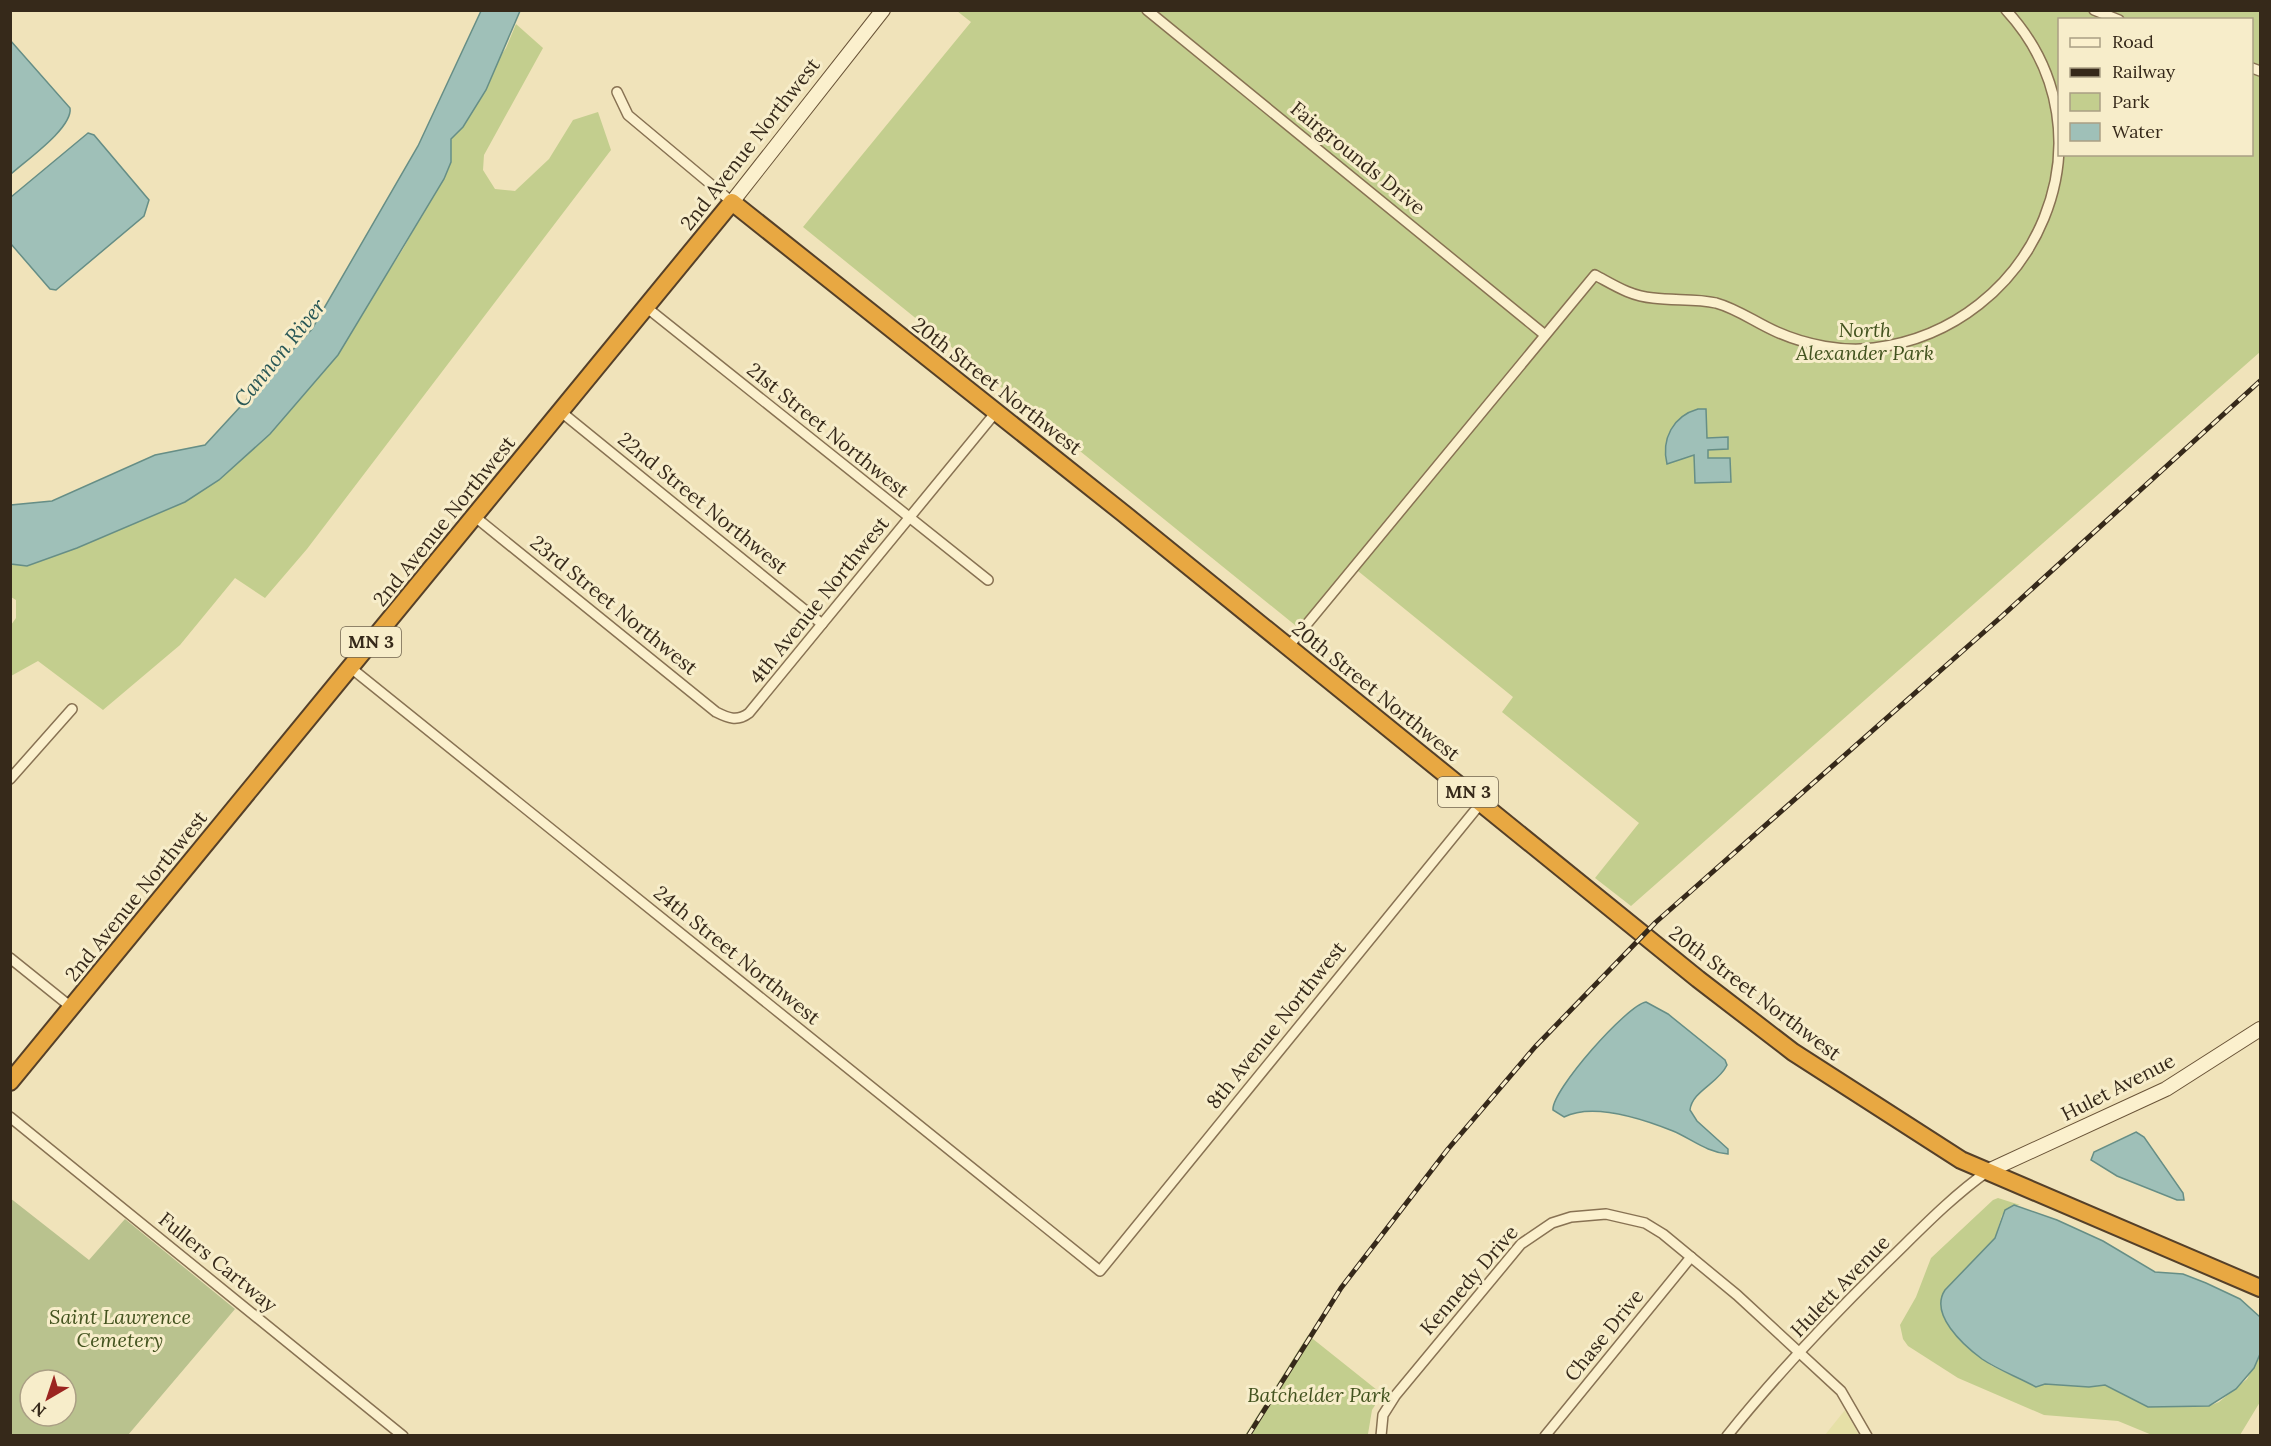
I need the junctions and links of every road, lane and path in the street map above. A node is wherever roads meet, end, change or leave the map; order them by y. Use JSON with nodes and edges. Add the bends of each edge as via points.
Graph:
{"nodes":[{"id":1,"x":884,"y":10,"type":"edge"},
{"id":2,"x":1147,"y":10,"type":"edge"},
{"id":3,"x":2006,"y":10,"type":"edge"},
{"id":4,"x":2094,"y":10,"type":"edge"},
{"id":5,"x":2114,"y":18,"type":"edge"},
{"id":6,"x":617,"y":92,"type":"dead end"},
{"id":7,"x":732,"y":202,"type":"junction"},
{"id":8,"x":646,"y":307,"type":"junction"},
{"id":9,"x":1545,"y":335,"type":"junction"},
{"id":10,"x":560,"y":411,"type":"junction"},
{"id":11,"x":996,"y":412,"type":"junction"},
{"id":12,"x":474,"y":516,"type":"junction"},
{"id":13,"x":910,"y":518,"type":"junction"},
{"id":14,"x":988,"y":580,"type":"dead end"},
{"id":15,"x":822,"y":624,"type":"junction"},
{"id":16,"x":1288,"y":647,"type":"junction"},
{"id":17,"x":351,"y":668,"type":"junction"},
{"id":18,"x":72,"y":709,"type":"dead end"},
{"id":19,"x":733,"y":719,"type":"joint"},
{"id":20,"x":10,"y":779,"type":"edge"},
{"id":21,"x":1481,"y":802,"type":"junction"},
{"id":22,"x":10,"y":958,"type":"edge"},
{"id":23,"x":71,"y":1007,"type":"junction"},
{"id":24,"x":2260,"y":1029,"type":"edge"},
{"id":25,"x":10,"y":1082,"type":"edge"},
{"id":26,"x":10,"y":1117,"type":"edge"},
{"id":27,"x":1988,"y":1171,"type":"junction"},
{"id":28,"x":1691,"y":1257,"type":"junction"},
{"id":29,"x":1100,"y":1271,"type":"joint"},
{"id":30,"x":2260,"y":1288,"type":"edge"},
{"id":31,"x":1801,"y":1351,"type":"junction"},
{"id":32,"x":403,"y":1436,"type":"edge"},
{"id":33,"x":1381,"y":1436,"type":"edge"},
{"id":34,"x":1545,"y":1436,"type":"edge"},
{"id":35,"x":1727,"y":1436,"type":"edge"},
{"id":36,"x":1867,"y":1436,"type":"edge"}],
"edges":[{"from":1,"to":7,"type":"street","name":"2nd Avenue Northwest"},
{"from":2,"to":9,"type":"street","name":"Fairgrounds Drive"},
{"from":3,"to":9,"type":"street","via":[[2033,45],[2049,81],[2057,121],[2057,172],[2046,216],[2023,259],[1991,296],[1955,323],[1887,346],[1829,346],[1777,332],[1726,307],[1700,300],[1643,297],[1594,274]]},
{"from":4,"to":5,"type":"street"},
{"from":6,"to":7,"type":"street","name":"20th Street Northwest","via":[[628,115]]},
{"from":7,"to":8,"type":"highway","name":"2nd Avenue Northwest","number":"MN 3"},
{"from":7,"to":11,"type":"highway","name":"20th Street Northwest","number":"MN 3"},
{"from":8,"to":10,"type":"highway","name":"2nd Avenue Northwest","number":"MN 3"},
{"from":8,"to":13,"type":"street","name":"21st Street Northwest"},
{"from":9,"to":16,"type":"street"},
{"from":10,"to":12,"type":"highway","name":"2nd Avenue Northwest","number":"MN 3"},
{"from":10,"to":15,"type":"street","name":"22nd Street Northwest"},
{"from":11,"to":13,"type":"street","name":"4th Avenue Northwest"},
{"from":11,"to":16,"type":"highway","name":"20th Street Northwest","number":"MN 3"},
{"from":12,"to":17,"type":"highway","name":"2nd Avenue Northwest","number":"MN 3"},
{"from":12,"to":19,"type":"street","name":"23rd Street Northwest","via":[[716,712]]},
{"from":13,"to":14,"type":"street","name":"21st Street Northwest"},
{"from":13,"to":15,"type":"street","name":"4th Avenue Northwest"},
{"from":15,"to":19,"type":"street","name":"4th Avenue Northwest","via":[[749,713],[742,719]]},
{"from":16,"to":21,"type":"highway","name":"20th Street Northwest","number":"MN 3"},
{"from":17,"to":23,"type":"highway","name":"2nd Avenue Northwest","number":"MN 3"},
{"from":17,"to":29,"type":"street","name":"24th Street Northwest"},
{"from":18,"to":20,"type":"street"},
{"from":21,"to":27,"type":"highway","name":"20th Street Northwest","number":"MN 3","via":[[1768,1034],[1920,1136]]},
{"from":21,"to":29,"type":"street","name":"8th Avenue Northwest"},
{"from":22,"to":23,"type":"street"},
{"from":23,"to":25,"type":"highway","name":"2nd Avenue Northwest","number":"MN 3"},
{"from":24,"to":27,"type":"street","name":"Hulet Avenue","via":[[2158,1093]]},
{"from":26,"to":32,"type":"street","name":"Fullers Cartway"},
{"from":27,"to":30,"type":"highway","name":"20th Street Northwest","number":"MN 3"},
{"from":27,"to":31,"type":"street","name":"Hulett Avenue","via":[[1946,1204]]},
{"from":28,"to":31,"type":"street","name":"Kennedy Drive"},
{"from":28,"to":33,"type":"street","name":"Kennedy Drive","via":[[1663,1234],[1626,1217],[1571,1217],[1539,1230],[1509,1257],[1395,1396],[1383,1415]]},
{"from":28,"to":34,"type":"street","name":"Chase Drive"},
{"from":31,"to":35,"type":"street","name":"Hulett Avenue"},
{"from":31,"to":36,"type":"street","name":"Kennedy Drive","via":[[1842,1390]]}]}
